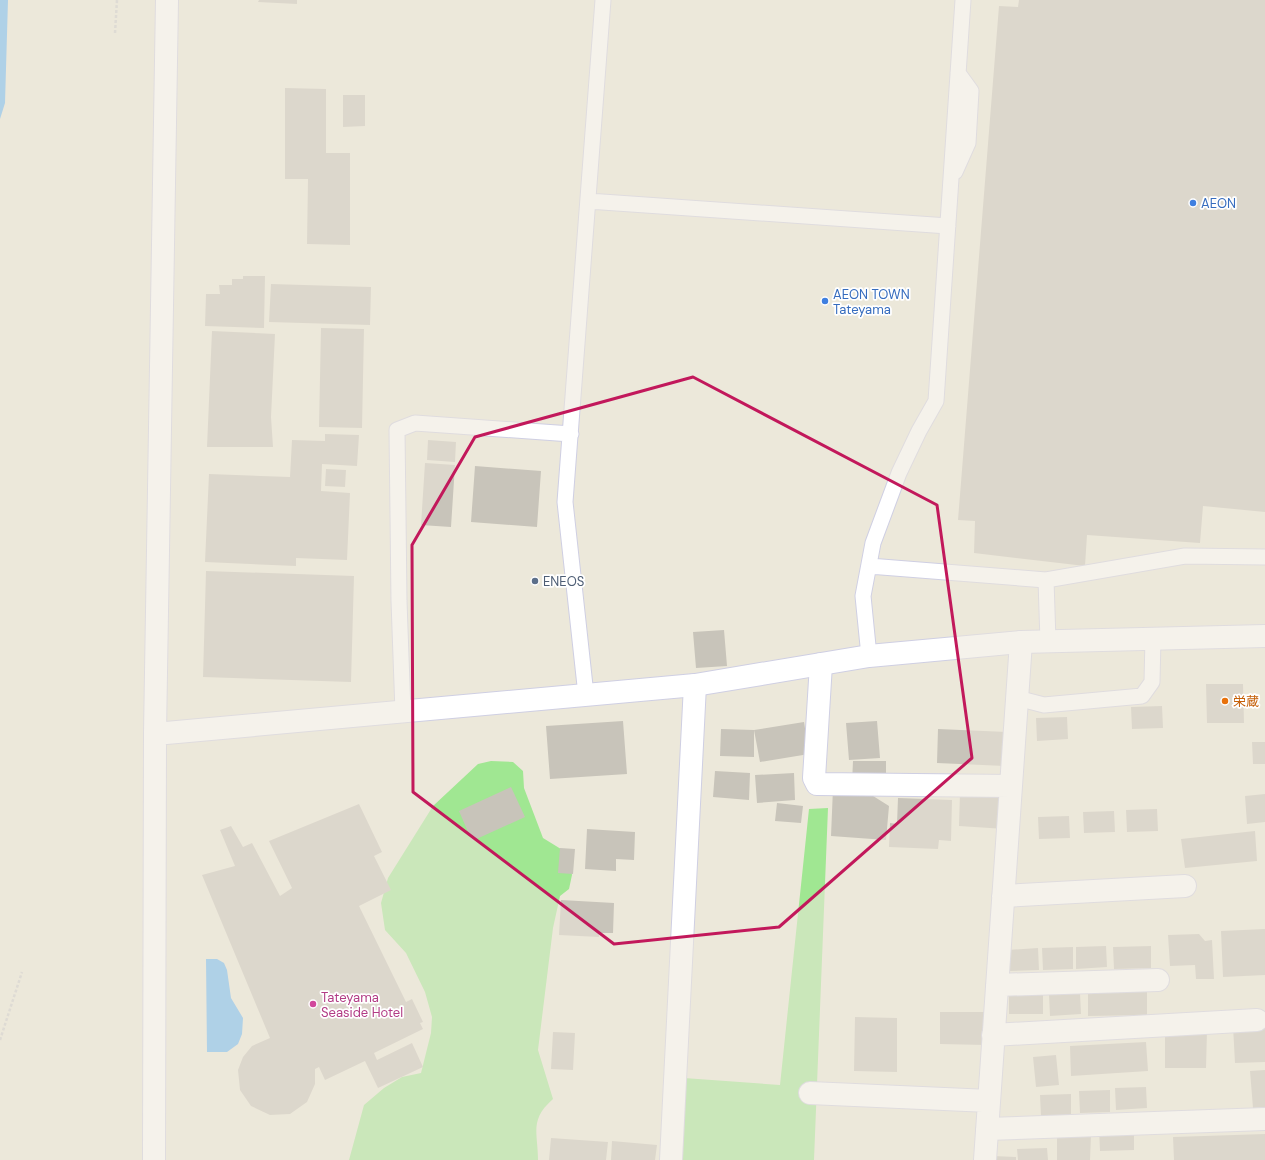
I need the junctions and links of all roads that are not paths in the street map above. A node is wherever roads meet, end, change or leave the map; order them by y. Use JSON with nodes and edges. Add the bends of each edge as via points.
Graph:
{"nodes":[{"id":1,"x":167,"y":0,"type":"edge"},
{"id":2,"x":603,"y":0,"type":"edge"},
{"id":3,"x":963,"y":0,"type":"edge"},
{"id":4,"x":588,"y":201,"type":"junction"},
{"id":5,"x":948,"y":226,"type":"junction"},
{"id":6,"x":571,"y":434,"type":"junction"},
{"id":7,"x":1265,"y":557,"type":"edge"},
{"id":8,"x":869,"y":566,"type":"junction"},
{"id":9,"x":1046,"y":580,"type":"junction"},
{"id":10,"x":1265,"y":636,"type":"edge"},
{"id":11,"x":1153,"y":638,"type":"junction"},
{"id":12,"x":1048,"y":641,"type":"junction"},
{"id":13,"x":1021,"y":642,"type":"junction"},
{"id":14,"x":869,"y":656,"type":"junction"},
{"id":15,"x":821,"y":664,"type":"junction"},
{"id":16,"x":695,"y":685,"type":"junction"},
{"id":17,"x":586,"y":695,"type":"junction"},
{"id":18,"x":1017,"y":698,"type":"junction"},
{"id":19,"x":403,"y":712,"type":"junction"},
{"id":20,"x":155,"y":734,"type":"junction"},
{"id":21,"x":1011,"y":786,"type":"junction"},
{"id":22,"x":1185,"y":886,"type":"dead end"},
{"id":23,"x":1003,"y":896,"type":"junction"},
{"id":24,"x":1158,"y":980,"type":"dead end"},
{"id":25,"x":997,"y":985,"type":"junction"},
{"id":26,"x":1257,"y":1020,"type":"dead end"},
{"id":27,"x":994,"y":1035,"type":"junction"},
{"id":28,"x":810,"y":1093,"type":"dead end"},
{"id":29,"x":989,"y":1101,"type":"junction"},
{"id":30,"x":1265,"y":1119,"type":"edge"},
{"id":31,"x":987,"y":1129,"type":"junction"},
{"id":32,"x":154,"y":1160,"type":"edge"},
{"id":33,"x":671,"y":1160,"type":"edge"},
{"id":34,"x":985,"y":1160,"type":"edge"}],
"edges":[{"from":1,"to":20,"type":"street"},
{"from":2,"to":4,"type":"lane"},
{"from":3,"to":5,"type":"lane","via":[[958,73],[971,91],[969,136],[951,180]]},
{"from":4,"to":5,"type":"lane"},
{"from":4,"to":6,"type":"lane"},
{"from":5,"to":8,"type":"lane","via":[[936,401],[918,431],[894,488],[873,543]]},
{"from":6,"to":17,"type":"lane","via":[[566,502]]},
{"from":6,"to":19,"type":"lane","via":[[415,423],[397,430]]},
{"from":7,"to":9,"type":"lane","via":[[1185,556]]},
{"from":8,"to":9,"type":"lane"},
{"from":8,"to":14,"type":"lane","via":[[863,596]]},
{"from":9,"to":12,"type":"lane"},
{"from":10,"to":11,"type":"street"},
{"from":11,"to":12,"type":"street"},
{"from":11,"to":18,"type":"lane","via":[[1152,682],[1142,696],[1044,705]]},
{"from":12,"to":13,"type":"street"},
{"from":13,"to":14,"type":"street"},
{"from":13,"to":18,"type":"street"},
{"from":14,"to":15,"type":"street"},
{"from":15,"to":16,"type":"street"},
{"from":15,"to":21,"type":"street","via":[[814,778],[817,784]]},
{"from":16,"to":17,"type":"street"},
{"from":16,"to":33,"type":"street"},
{"from":17,"to":19,"type":"street"},
{"from":18,"to":21,"type":"street"},
{"from":19,"to":20,"type":"street"},
{"from":20,"to":32,"type":"street"},
{"from":21,"to":23,"type":"street"},
{"from":22,"to":23,"type":"street"},
{"from":23,"to":25,"type":"street"},
{"from":24,"to":25,"type":"street"},
{"from":25,"to":27,"type":"street"},
{"from":26,"to":27,"type":"street"},
{"from":27,"to":29,"type":"street"},
{"from":28,"to":29,"type":"street"},
{"from":29,"to":31,"type":"street"},
{"from":30,"to":31,"type":"street"},
{"from":31,"to":34,"type":"street"}]}
